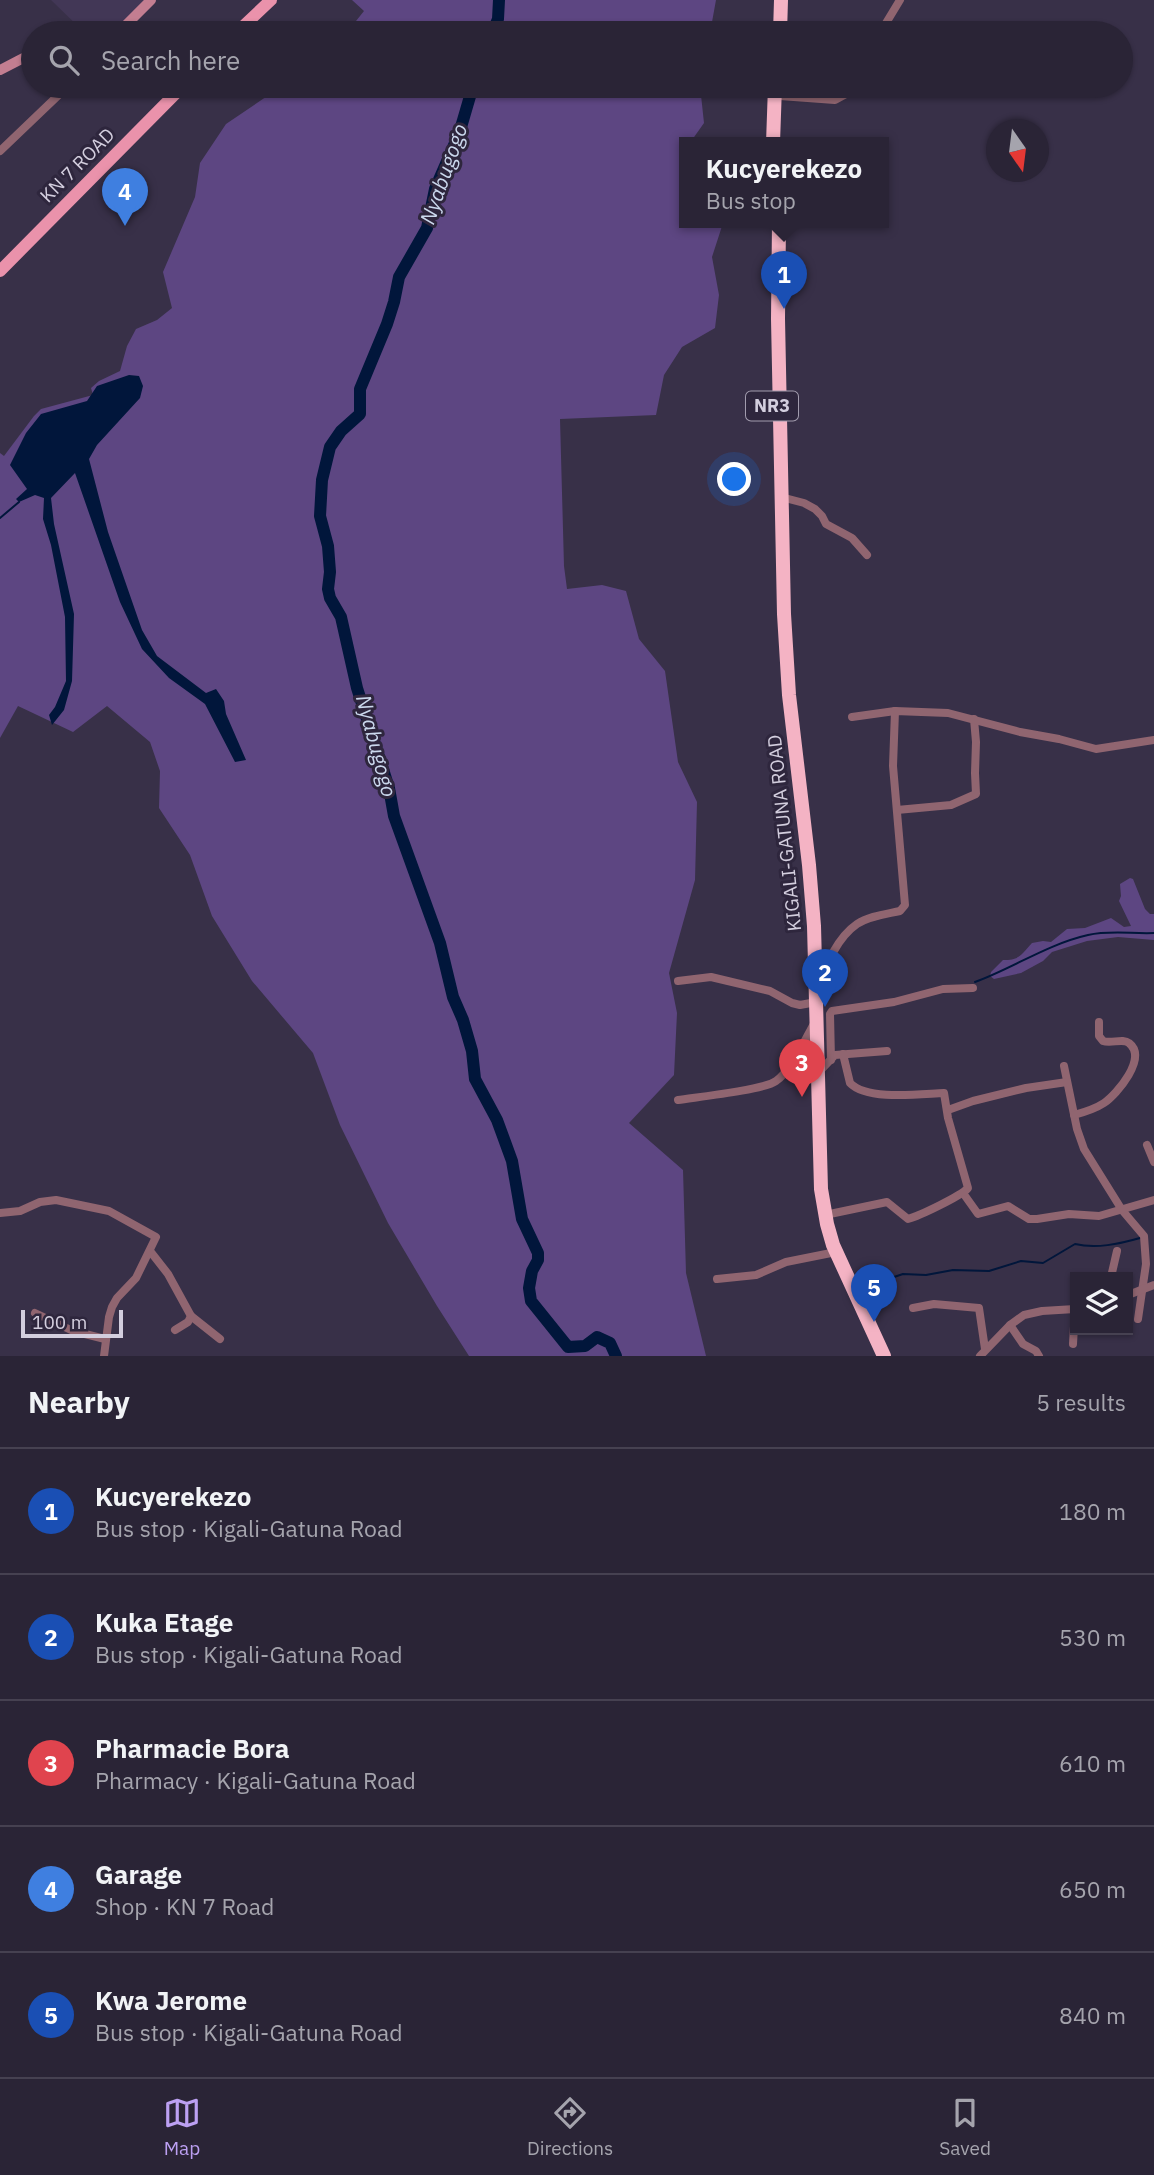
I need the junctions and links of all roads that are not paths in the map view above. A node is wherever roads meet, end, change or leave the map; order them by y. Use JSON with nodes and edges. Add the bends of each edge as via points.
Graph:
{"nodes":[{"id":1,"x":152,"y":0,"type":"edge"},
{"id":2,"x":271,"y":0,"type":"edge"},
{"id":3,"x":778,"y":0,"type":"edge"},
{"id":4,"x":900,"y":0,"type":"edge"},
{"id":5,"x":130,"y":21,"type":"edge"},
{"id":6,"x":249,"y":21,"type":"edge"},
{"id":7,"x":778,"y":21,"type":"edge"},
{"id":8,"x":887,"y":21,"type":"edge"},
{"id":9,"x":21,"y":59,"type":"edge"},
{"id":10,"x":0,"y":70,"type":"edge"},
{"id":11,"x":55,"y":98,"type":"edge"},
{"id":12,"x":171,"y":98,"type":"edge"},
{"id":13,"x":777,"y":98,"type":"edge"},
{"id":14,"x":778,"y":98,"type":"edge"},
{"id":15,"x":774,"y":137,"type":"edge"},
{"id":16,"x":780,"y":137,"type":"edge"},
{"id":17,"x":0,"y":151,"type":"edge"},
{"id":18,"x":771,"y":228,"type":"edge"},
{"id":19,"x":779,"y":228,"type":"edge"},
{"id":20,"x":0,"y":271,"type":"edge"},
{"id":21,"x":781,"y":497,"type":"junction"},
{"id":22,"x":867,"y":555,"type":"dead end"},
{"id":23,"x":783,"y":589,"type":"junction"},
{"id":24,"x":895,"y":711,"type":"junction"},
{"id":25,"x":852,"y":717,"type":"dead end"},
{"id":26,"x":974,"y":719,"type":"junction"},
{"id":27,"x":1154,"y":740,"type":"edge"},
{"id":28,"x":897,"y":810,"type":"junction"},
{"id":29,"x":678,"y":981,"type":"dead end"},
{"id":30,"x":973,"y":988,"type":"dead end"},
{"id":31,"x":816,"y":1003,"type":"junction"},
{"id":32,"x":816,"y":1019,"type":"junction"},
{"id":33,"x":1099,"y":1022,"type":"dead end"},
{"id":34,"x":887,"y":1051,"type":"dead end"},
{"id":35,"x":843,"y":1054,"type":"junction"},
{"id":36,"x":831,"y":1060,"type":"junction"},
{"id":37,"x":1064,"y":1066,"type":"dead end"},
{"id":38,"x":817,"y":1074,"type":"junction"},
{"id":39,"x":1068,"y":1082,"type":"junction"},
{"id":40,"x":678,"y":1100,"type":"dead end"},
{"id":41,"x":948,"y":1110,"type":"junction"},
{"id":42,"x":1074,"y":1115,"type":"junction"},
{"id":43,"x":1147,"y":1144,"type":"dead end"},
{"id":44,"x":1154,"y":1162,"type":"edge"},
{"id":45,"x":963,"y":1193,"type":"junction"},
{"id":46,"x":1154,"y":1200,"type":"edge"},
{"id":47,"x":1122,"y":1210,"type":"junction"},
{"id":48,"x":0,"y":1213,"type":"edge"},
{"id":49,"x":825,"y":1215,"type":"junction"},
{"id":50,"x":150,"y":1251,"type":"junction"},
{"id":51,"x":1117,"y":1251,"type":"dead end"},
{"id":52,"x":836,"y":1252,"type":"junction"},
{"id":53,"x":1112,"y":1272,"type":"edge"},
{"id":54,"x":717,"y":1279,"type":"dead end"},
{"id":55,"x":1154,"y":1285,"type":"edge"},
{"id":56,"x":1142,"y":1289,"type":"junction"},
{"id":57,"x":1133,"y":1292,"type":"edge"},
{"id":58,"x":913,"y":1308,"type":"dead end"},
{"id":59,"x":1070,"y":1309,"type":"edge"},
{"id":60,"x":35,"y":1313,"type":"dead end"},
{"id":61,"x":191,"y":1316,"type":"junction"},
{"id":62,"x":1138,"y":1319,"type":"dead end"},
{"id":63,"x":1010,"y":1325,"type":"junction"},
{"id":64,"x":175,"y":1330,"type":"dead end"},
{"id":65,"x":1074,"y":1335,"type":"edge"},
{"id":66,"x":105,"y":1339,"type":"junction"},
{"id":67,"x":220,"y":1339,"type":"dead end"},
{"id":68,"x":1073,"y":1344,"type":"dead end"},
{"id":69,"x":982,"y":1353,"type":"edge"},
{"id":70,"x":104,"y":1356,"type":"edge"},
{"id":71,"x":884,"y":1356,"type":"edge"},
{"id":72,"x":1039,"y":1356,"type":"edge"}],
"edges":[{"from":1,"to":5,"type":"street"},
{"from":2,"to":6,"type":"main road"},
{"from":3,"to":7,"type":"highway"},
{"from":4,"to":8,"type":"street"},
{"from":9,"to":10,"type":"street"},
{"from":11,"to":17,"type":"street"},
{"from":12,"to":20,"type":"main road","name":"KN 7 ROAD"},
{"from":13,"to":15,"type":"highway"},
{"from":14,"to":16,"type":"highway"},
{"from":18,"to":23,"type":"highway","name":"KIGALI-GATUNA ROAD","number":"NR3","via":[[772,448]]},
{"from":19,"to":21,"type":"highway","name":"KIGALI-GATUNA ROAD","number":"NR3"},
{"from":21,"to":22,"type":"street","via":[[815,509],[826,524],[852,538]]},
{"from":21,"to":23,"type":"highway","name":"KIGALI-GATUNA ROAD","number":"NR3"},
{"from":23,"to":31,"type":"highway","name":"KIGALI-GATUNA ROAD","number":"NR3","via":[[789,695],[814,926]]},
{"from":24,"to":25,"type":"street"},
{"from":24,"to":26,"type":"street"},
{"from":24,"to":28,"type":"street"},
{"from":26,"to":27,"type":"street","via":[[1096,749]]},
{"from":26,"to":28,"type":"street","via":[[976,794],[951,806]]},
{"from":28,"to":31,"type":"street","via":[[904,908],[863,921],[849,931],[825,967]]},
{"from":29,"to":31,"type":"street","via":[[711,977],[770,991],[792,1003]]},
{"from":30,"to":36,"type":"street","via":[[943,989],[832,1011]]},
{"from":31,"to":32,"type":"highway","name":"KIGALI-GATUNA ROAD","number":"NR3"},
{"from":32,"to":38,"type":"highway","name":"KIGALI-GATUNA ROAD","number":"NR3"},
{"from":32,"to":40,"type":"street","via":[[777,1080]]},
{"from":33,"to":42,"type":"street","via":[[1103,1041],[1130,1043],[1135,1062],[1111,1098]]},
{"from":34,"to":35,"type":"street"},
{"from":35,"to":36,"type":"street"},
{"from":35,"to":41,"type":"street","via":[[853,1087],[889,1095],[944,1093]]},
{"from":36,"to":38,"type":"street"},
{"from":37,"to":39,"type":"street"},
{"from":38,"to":49,"type":"highway","name":"KIGALI-GATUNA ROAD","number":"NR3"},
{"from":39,"to":41,"type":"street","via":[[1026,1088]]},
{"from":39,"to":42,"type":"street"},
{"from":41,"to":45,"type":"street","via":[[968,1188]]},
{"from":42,"to":47,"type":"street","via":[[1084,1149]]},
{"from":43,"to":44,"type":"street"},
{"from":45,"to":47,"type":"street","via":[[978,1214],[1008,1206],[1029,1219],[1099,1216]]},
{"from":45,"to":49,"type":"street","via":[[908,1219],[887,1202]]},
{"from":46,"to":47,"type":"street"},
{"from":47,"to":56,"type":"street","via":[[1143,1236],[1146,1264]]},
{"from":48,"to":50,"type":"street","via":[[56,1200],[109,1211],[156,1237]]},
{"from":49,"to":52,"type":"highway","name":"KIGALI-GATUNA ROAD","number":"NR3"},
{"from":50,"to":61,"type":"street"},
{"from":50,"to":66,"type":"street","via":[[136,1279],[112,1307]]},
{"from":51,"to":53,"type":"street"},
{"from":52,"to":54,"type":"street","via":[[786,1262],[756,1275]]},
{"from":52,"to":71,"type":"highway","name":"KIGALI-GATUNA ROAD","number":"NR3"},
{"from":55,"to":56,"type":"street"},
{"from":56,"to":57,"type":"street"},
{"from":56,"to":62,"type":"street"},
{"from":58,"to":69,"type":"street","via":[[934,1304],[979,1308]]},
{"from":59,"to":63,"type":"street","via":[[1029,1313]]},
{"from":60,"to":66,"type":"street","via":[[73,1331]]},
{"from":61,"to":64,"type":"street"},
{"from":61,"to":67,"type":"street"},
{"from":63,"to":69,"type":"street"},
{"from":63,"to":72,"type":"street"},
{"from":65,"to":68,"type":"street"},
{"from":66,"to":70,"type":"street"}]}
